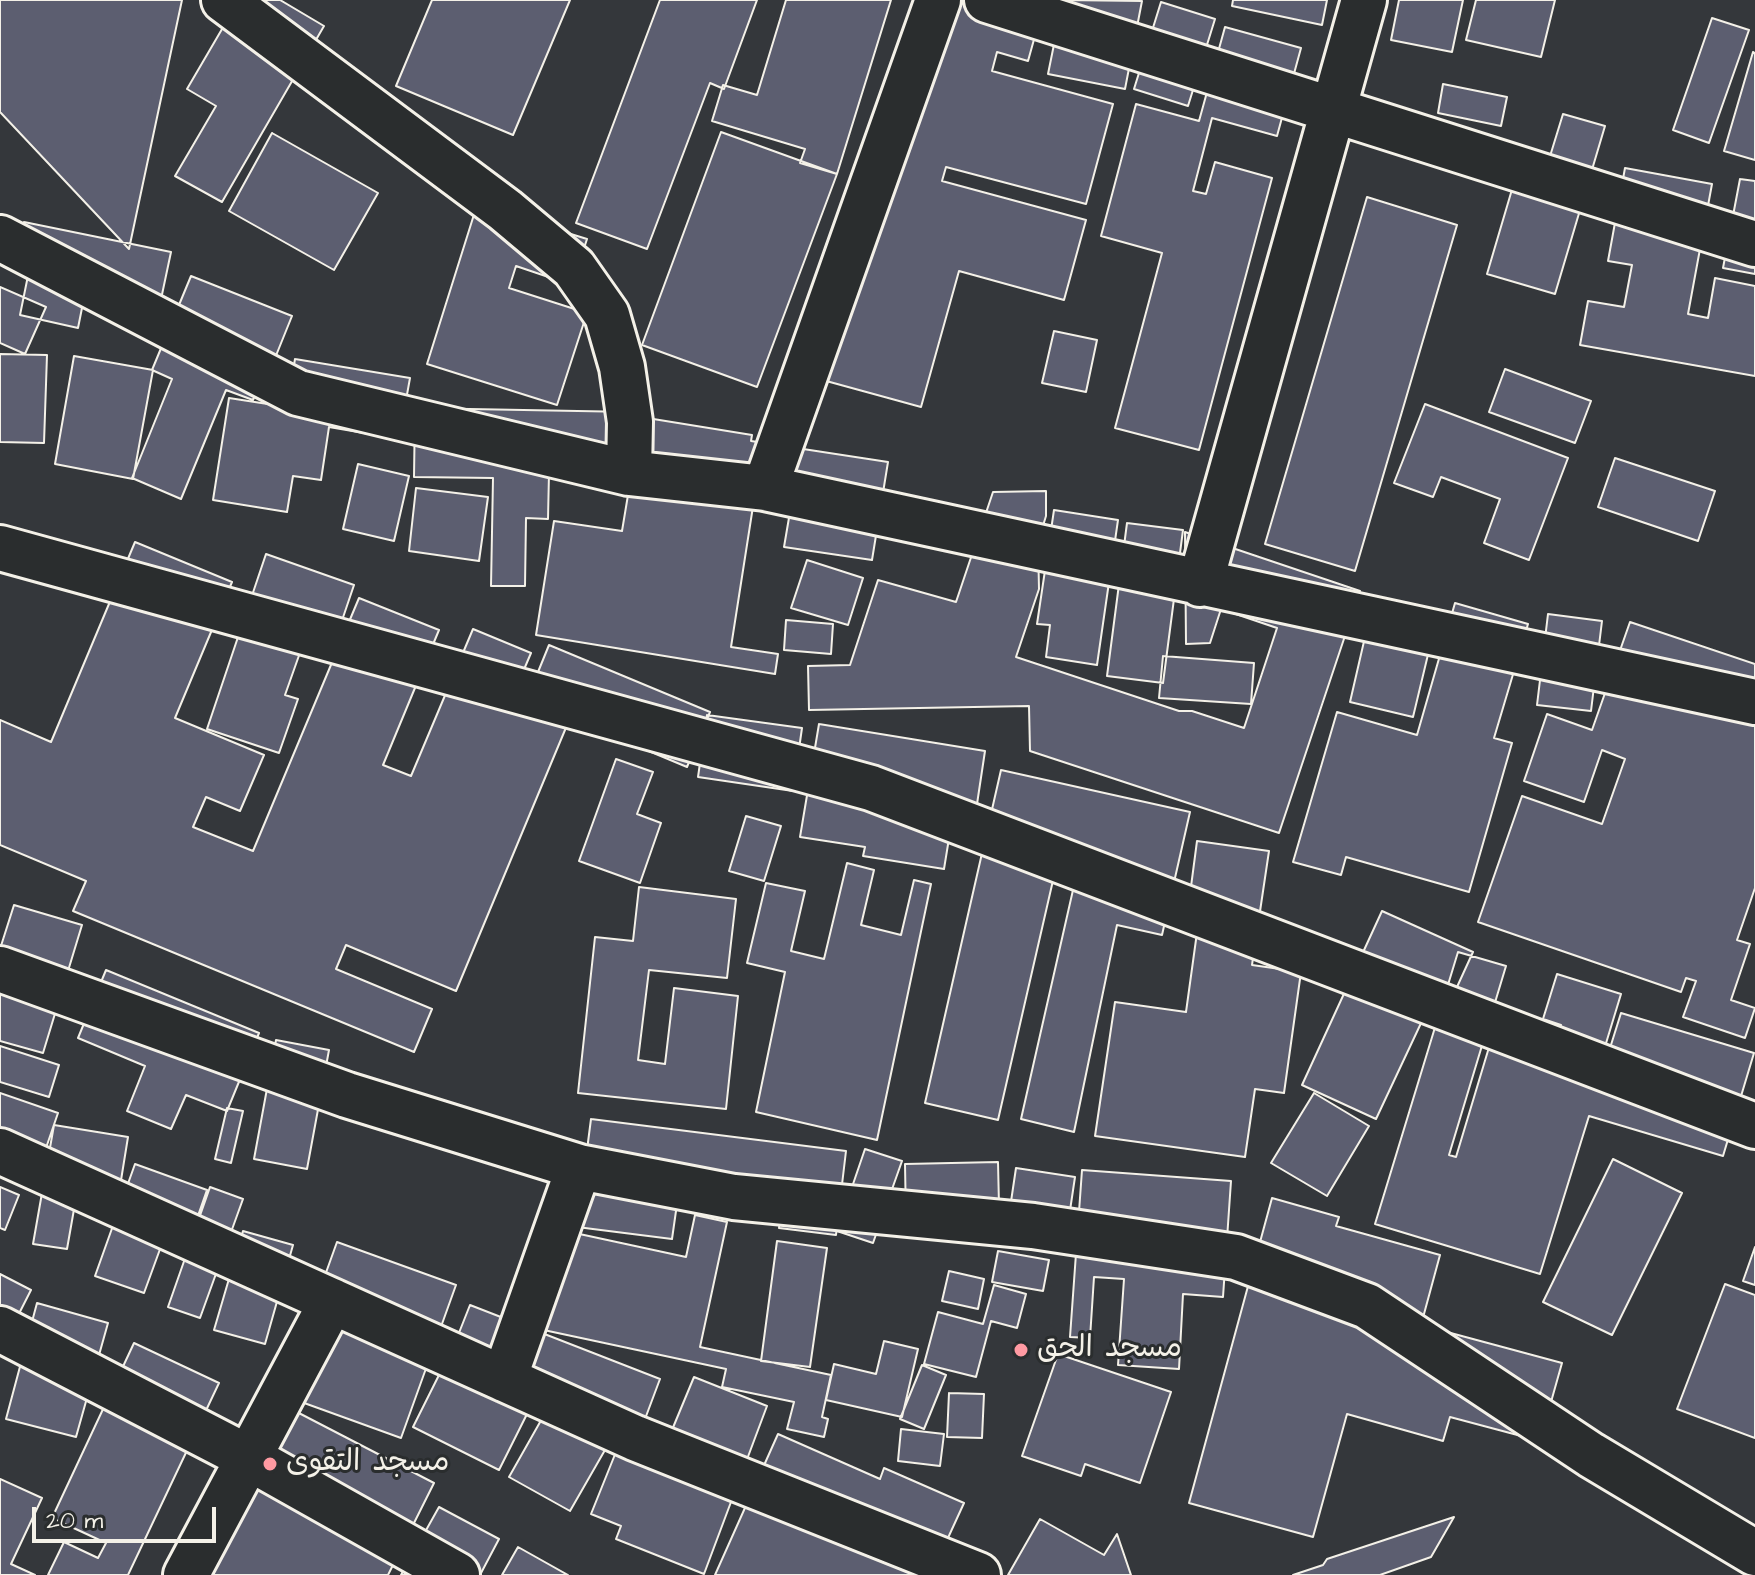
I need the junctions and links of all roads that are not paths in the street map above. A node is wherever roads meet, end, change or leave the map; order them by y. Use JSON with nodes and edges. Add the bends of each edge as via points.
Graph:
{"nodes":[{"id":1,"x":224,"y":0,"type":"edge"},
{"id":2,"x":938,"y":0,"type":"edge"},
{"id":3,"x":987,"y":0,"type":"edge"},
{"id":4,"x":1364,"y":0,"type":"edge"},
{"id":5,"x":1332,"y":108,"type":"junction"},
{"id":6,"x":0,"y":238,"type":"edge"},
{"id":7,"x":1755,"y":244,"type":"edge"},
{"id":8,"x":629,"y":473,"type":"junction"},
{"id":9,"x":765,"y":488,"type":"junction"},
{"id":10,"x":0,"y":548,"type":"edge"},
{"id":11,"x":1200,"y":584,"type":"junction"},
{"id":12,"x":1755,"y":702,"type":"edge"},
{"id":13,"x":0,"y":969,"type":"edge"},
{"id":14,"x":1755,"y":1126,"type":"edge"},
{"id":15,"x":0,"y":1151,"type":"edge"},
{"id":16,"x":579,"y":1167,"type":"junction"},
{"id":17,"x":332,"y":1301,"type":"junction"},
{"id":18,"x":0,"y":1329,"type":"edge"},
{"id":19,"x":504,"y":1379,"type":"junction"},
{"id":20,"x":251,"y":1459,"type":"junction"},
{"id":21,"x":1755,"y":1553,"type":"edge"},
{"id":22,"x":186,"y":1575,"type":"edge"},
{"id":23,"x":457,"y":1575,"type":"edge"},
{"id":24,"x":978,"y":1575,"type":"edge"}],
"edges":[{"from":1,"to":8,"type":"street","via":[[494,201],[574,268],[607,315],[622,367],[630,422]]},
{"from":2,"to":9,"type":"street"},
{"from":3,"to":5,"type":"street"},
{"from":4,"to":5,"type":"street"},
{"from":5,"to":7,"type":"street"},
{"from":5,"to":11,"type":"street"},
{"from":6,"to":8,"type":"street","via":[[298,393]]},
{"from":8,"to":9,"type":"street"},
{"from":9,"to":11,"type":"street"},
{"from":10,"to":14,"type":"street","via":[[871,788]]},
{"from":11,"to":12,"type":"street"},
{"from":13,"to":16,"type":"street","via":[[347,1095]]},
{"from":15,"to":17,"type":"street"},
{"from":16,"to":19,"type":"street"},
{"from":16,"to":21,"type":"street","via":[[734,1197],[1033,1226],[1236,1257],[1367,1306],[1591,1455]]},
{"from":17,"to":19,"type":"street"},
{"from":17,"to":20,"type":"street"},
{"from":18,"to":20,"type":"street"},
{"from":19,"to":24,"type":"street","via":[[635,1438]]},
{"from":20,"to":22,"type":"street"},
{"from":20,"to":23,"type":"street"}]}
